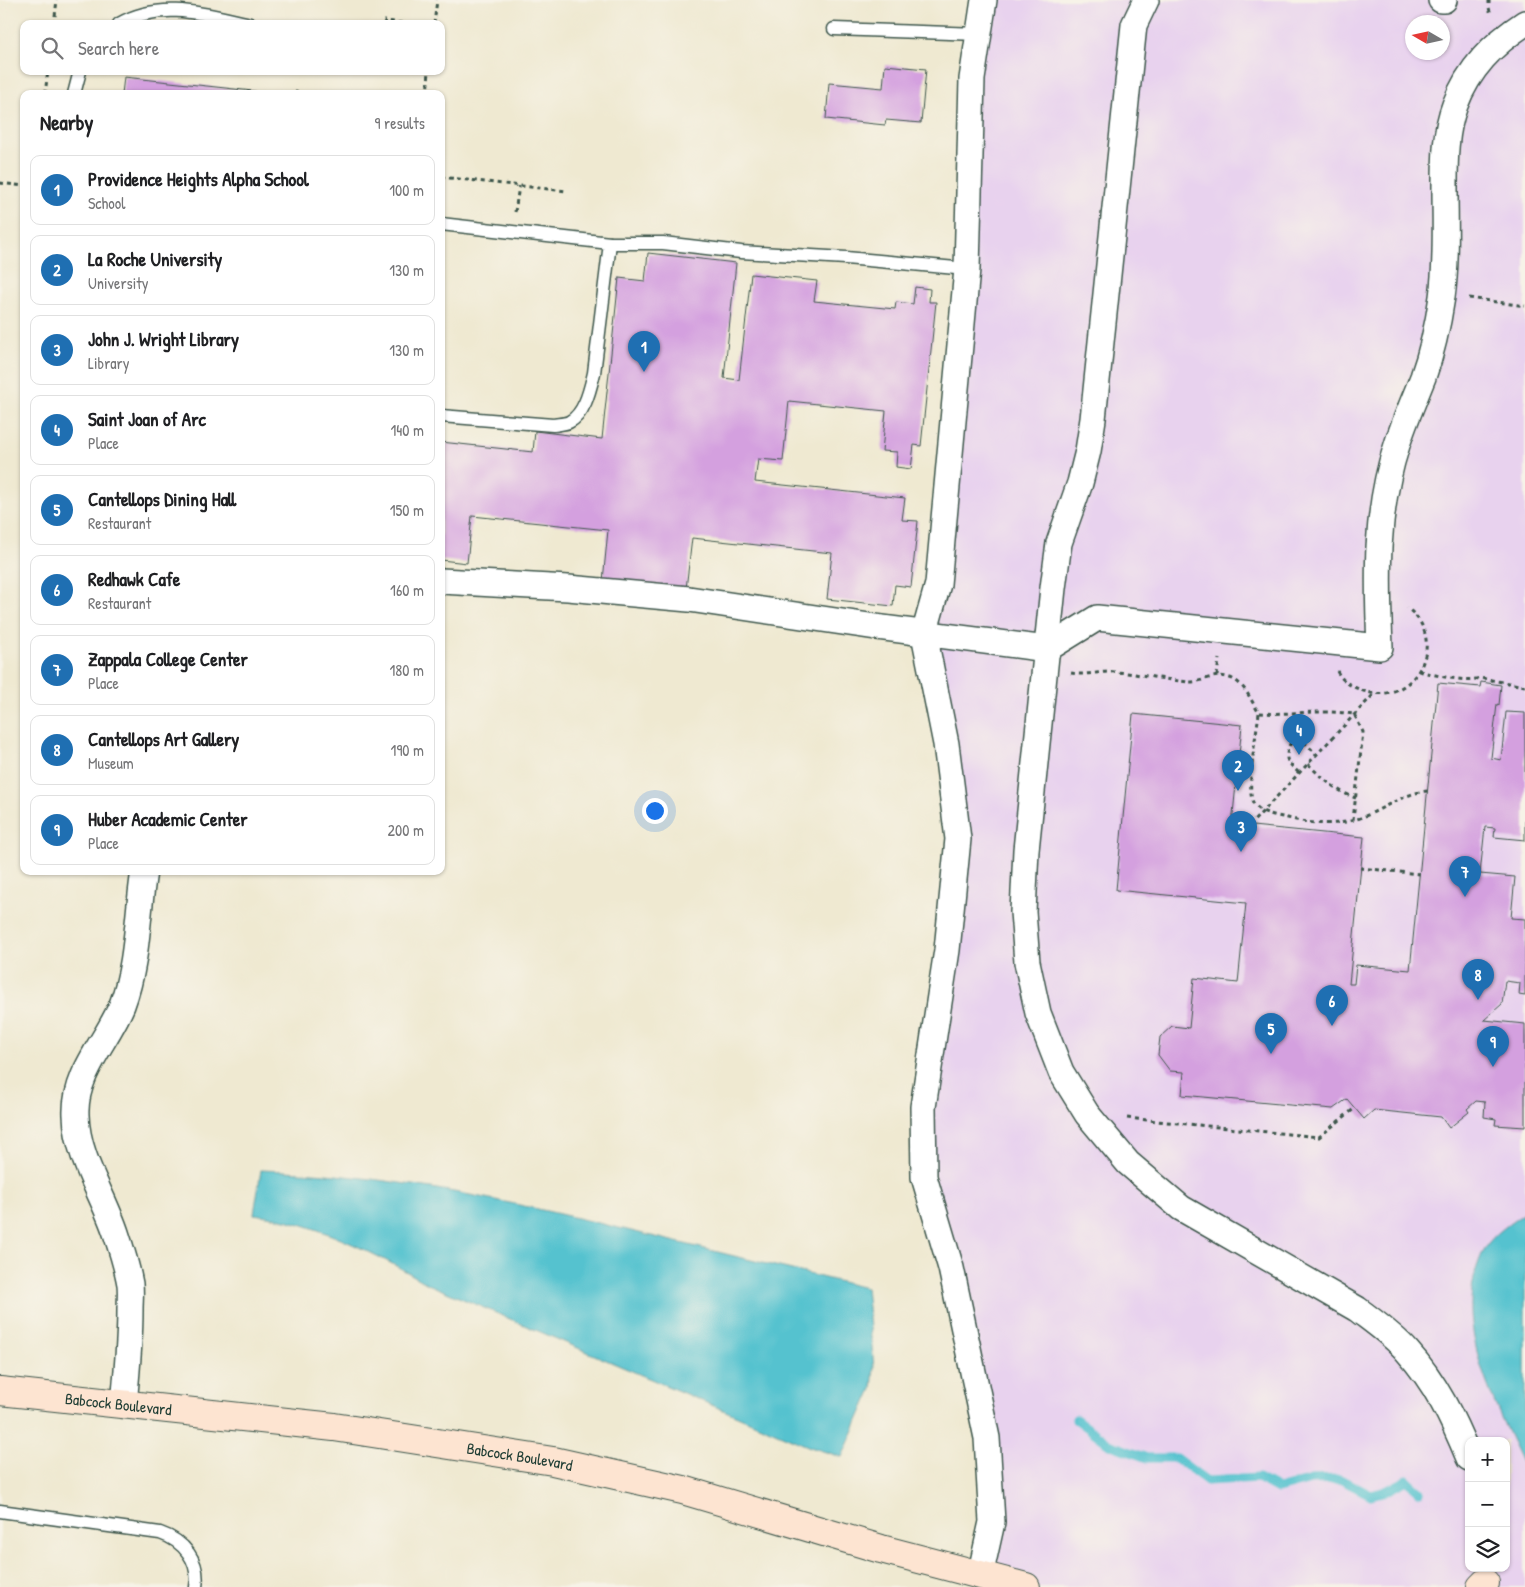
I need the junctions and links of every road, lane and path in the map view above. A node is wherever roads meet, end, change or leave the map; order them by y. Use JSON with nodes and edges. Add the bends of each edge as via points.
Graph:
{"nodes":[{"id":1,"x":57,"y":0,"type":"edge"},
{"id":2,"x":437,"y":0,"type":"edge"},
{"id":3,"x":984,"y":0,"type":"edge"},
{"id":4,"x":1146,"y":0,"type":"edge"},
{"id":5,"x":54,"y":20,"type":"edge"},
{"id":6,"x":125,"y":20,"type":"edge"},
{"id":7,"x":232,"y":20,"type":"edge"},
{"id":8,"x":434,"y":20,"type":"edge"},
{"id":9,"x":1525,"y":24,"type":"edge"},
{"id":10,"x":834,"y":28,"type":"dead end"},
{"id":11,"x":979,"y":34,"type":"junction"},
{"id":12,"x":47,"y":75,"type":"edge"},
{"id":13,"x":79,"y":75,"type":"edge"},
{"id":14,"x":428,"y":75,"type":"edge"},
{"id":15,"x":46,"y":90,"type":"edge"},
{"id":16,"x":75,"y":90,"type":"edge"},
{"id":17,"x":427,"y":90,"type":"edge"},
{"id":18,"x":445,"y":177,"type":"edge"},
{"id":19,"x":0,"y":183,"type":"edge"},
{"id":20,"x":20,"y":186,"type":"edge"},
{"id":21,"x":566,"y":191,"type":"dead end"},
{"id":22,"x":445,"y":224,"type":"edge"},
{"id":23,"x":610,"y":243,"type":"junction"},
{"id":24,"x":968,"y":269,"type":"junction"},
{"id":25,"x":1442,"y":296,"type":"junction"},
{"id":26,"x":1525,"y":306,"type":"edge"},
{"id":27,"x":445,"y":416,"type":"edge"},
{"id":28,"x":445,"y":581,"type":"edge"},
{"id":29,"x":924,"y":634,"type":"junction"},
{"id":30,"x":1047,"y":649,"type":"junction"},
{"id":31,"x":1419,"y":671,"type":"dead end"},
{"id":32,"x":1525,"y":686,"type":"edge"},
{"id":33,"x":1374,"y":693,"type":"dead end"},
{"id":34,"x":1259,"y":713,"type":"junction"},
{"id":35,"x":1354,"y":714,"type":"junction"},
{"id":36,"x":1317,"y":755,"type":"junction"},
{"id":37,"x":1308,"y":764,"type":"junction"},
{"id":38,"x":1299,"y":774,"type":"junction"},
{"id":39,"x":1428,"y":791,"type":"dead end"},
{"id":40,"x":1356,"y":798,"type":"junction"},
{"id":41,"x":1263,"y":812,"type":"junction"},
{"id":42,"x":1353,"y":820,"type":"junction"},
{"id":43,"x":1250,"y":826,"type":"dead end"},
{"id":44,"x":1360,"y":868,"type":"dead end"},
{"id":45,"x":1420,"y":874,"type":"dead end"},
{"id":46,"x":144,"y":875,"type":"edge"},
{"id":47,"x":1355,"y":1108,"type":"dead end"},
{"id":48,"x":1087,"y":1114,"type":"junction"},
{"id":49,"x":0,"y":1391,"type":"edge"},
{"id":50,"x":124,"y":1404,"type":"junction"},
{"id":51,"x":1465,"y":1448,"type":"edge"},
{"id":52,"x":0,"y":1512,"type":"edge"},
{"id":53,"x":978,"y":1581,"type":"edge"},
{"id":54,"x":196,"y":1587,"type":"edge"},
{"id":55,"x":1026,"y":1587,"type":"edge"}],
"edges":[{"from":1,"to":5,"type":"path"},
{"from":2,"to":8,"type":"path"},
{"from":3,"to":11,"type":"street"},
{"from":4,"to":30,"type":"street","via":[[1134,25],[1093,419],[1082,475],[1060,543]]},
{"from":6,"to":7,"type":"lane","via":[[168,9]]},
{"from":9,"to":25,"type":"street","via":[[1489,51],[1464,84],[1454,106],[1445,150]]},
{"from":10,"to":11,"type":"lane"},
{"from":11,"to":24,"type":"street","via":[[972,79]]},
{"from":12,"to":15,"type":"path"},
{"from":13,"to":16,"type":"lane"},
{"from":14,"to":17,"type":"path"},
{"from":18,"to":21,"type":"path"},
{"from":19,"to":20,"type":"path"},
{"from":22,"to":23,"type":"lane"},
{"from":23,"to":24,"type":"lane","via":[[663,243]]},
{"from":23,"to":27,"type":"lane","via":[[594,373],[580,412],[569,422],[553,425]]},
{"from":24,"to":29,"type":"street","via":[[938,584]]},
{"from":25,"to":26,"type":"path"},
{"from":25,"to":30,"type":"street","via":[[1431,351],[1397,445],[1382,511],[1377,563],[1380,647],[1097,618]]},
{"from":28,"to":29,"type":"street","via":[[688,599]]},
{"from":29,"to":30,"type":"street"},
{"from":29,"to":53,"type":"street","via":[[946,744],[958,839],[947,950],[923,1108],[924,1177],[951,1268],[987,1438],[992,1522]]},
{"from":30,"to":34,"type":"path","via":[[1072,674],[1117,672],[1192,682],[1217,676],[1231,678],[1242,686]]},
{"from":30,"to":48,"type":"street","via":[[1026,850],[1023,912],[1038,1013],[1061,1072]]},
{"from":31,"to":32,"type":"path"},
{"from":33,"to":35,"type":"path"},
{"from":34,"to":35,"type":"path"},
{"from":34,"to":41,"type":"path","via":[[1249,789],[1253,803]]},
{"from":35,"to":36,"type":"path"},
{"from":35,"to":40,"type":"path","via":[[1363,732]]},
{"from":36,"to":37,"type":"path"},
{"from":36,"to":38,"type":"path","via":[[1305,743],[1290,744],[1287,762]]},
{"from":37,"to":38,"type":"path"},
{"from":37,"to":40,"type":"path","via":[[1339,791]]},
{"from":38,"to":41,"type":"path"},
{"from":39,"to":42,"type":"path","via":[[1417,791]]},
{"from":40,"to":42,"type":"path"},
{"from":41,"to":42,"type":"path","via":[[1301,821]]},
{"from":41,"to":43,"type":"path"},
{"from":44,"to":45,"type":"path"},
{"from":46,"to":50,"type":"street","via":[[132,971],[122,1005],[91,1061],[80,1089],[76,1115],[81,1148],[116,1232],[130,1284],[130,1345]]},
{"from":47,"to":48,"type":"path","via":[[1319,1137]]},
{"from":48,"to":51,"type":"street","via":[[1128,1163],[1181,1208],[1357,1309],[1383,1329],[1406,1350],[1434,1386]]},
{"from":49,"to":50,"type":"main road","name":"Babcock Boulevard"},
{"from":50,"to":53,"type":"main road","name":"Babcock Boulevard","via":[[334,1427],[553,1461],[683,1490]]},
{"from":52,"to":54,"type":"lane","via":[[170,1536],[195,1564]]},
{"from":53,"to":55,"type":"main road","name":"Babcock Boulevard"}]}
